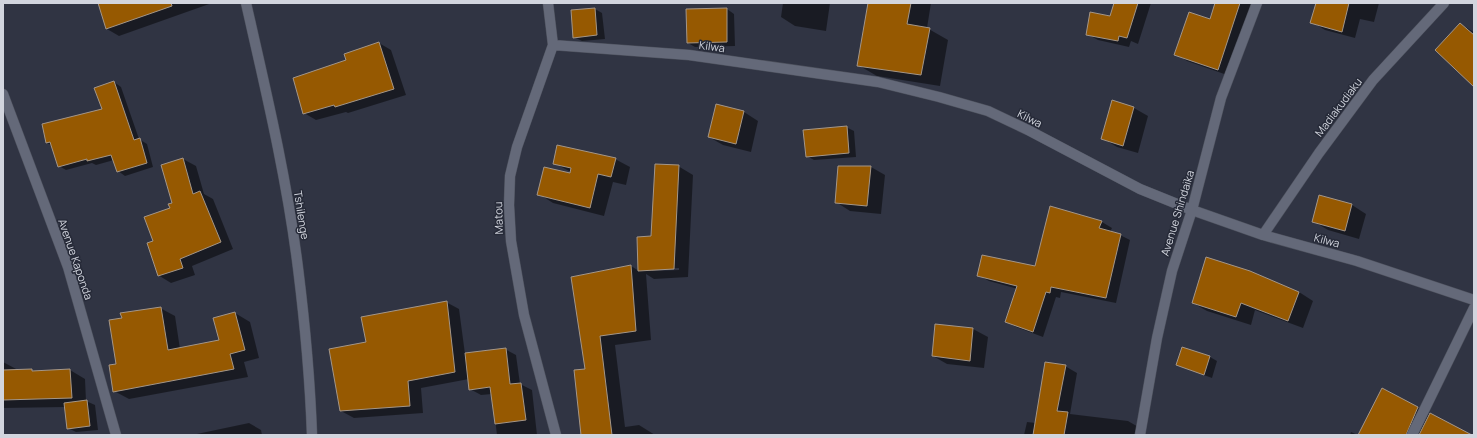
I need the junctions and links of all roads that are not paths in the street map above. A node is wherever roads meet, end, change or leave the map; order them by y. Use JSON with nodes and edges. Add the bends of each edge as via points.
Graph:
{"nodes":[{"id":1,"x":246,"y":3,"type":"edge"},
{"id":2,"x":548,"y":3,"type":"edge"},
{"id":3,"x":1258,"y":3,"type":"edge"},
{"id":4,"x":1444,"y":3,"type":"edge"},
{"id":5,"x":553,"y":45,"type":"junction"},
{"id":6,"x":3,"y":94,"type":"edge"},
{"id":7,"x":1192,"y":210,"type":"junction"},
{"id":8,"x":1263,"y":235,"type":"junction"},
{"id":9,"x":1474,"y":300,"type":"edge"},
{"id":10,"x":1474,"y":308,"type":"edge"},
{"id":11,"x":116,"y":435,"type":"edge"},
{"id":12,"x":312,"y":435,"type":"edge"},
{"id":13,"x":556,"y":435,"type":"edge"},
{"id":14,"x":1140,"y":435,"type":"edge"},
{"id":15,"x":1412,"y":435,"type":"edge"}],
"edges":[{"from":1,"to":12,"type":"street","name":"Tshilenge","via":[[282,167],[298,267],[310,376]]},
{"from":2,"to":5,"type":"street","name":"Matou"},
{"from":3,"to":7,"type":"street","name":"Avenue Shindaïka","via":[[1221,98]]},
{"from":4,"to":8,"type":"street","name":"Madiakudiaku","via":[[1373,80]]},
{"from":5,"to":7,"type":"street","name":"Kilwa","via":[[689,55],[878,82],[939,97],[988,111],[1140,189]]},
{"from":5,"to":13,"type":"street","name":"Matou","via":[[517,147],[510,176],[509,205],[511,241],[524,315]]},
{"from":6,"to":11,"type":"street","name":"Avenue Kaponda","via":[[68,267]]},
{"from":7,"to":8,"type":"street","name":"Kilwa"},
{"from":7,"to":14,"type":"street","name":"Avenue Shindaïka","via":[[1172,271]]},
{"from":8,"to":9,"type":"street","name":"Kilwa","via":[[1357,261]]},
{"from":10,"to":15,"type":"street"}]}
